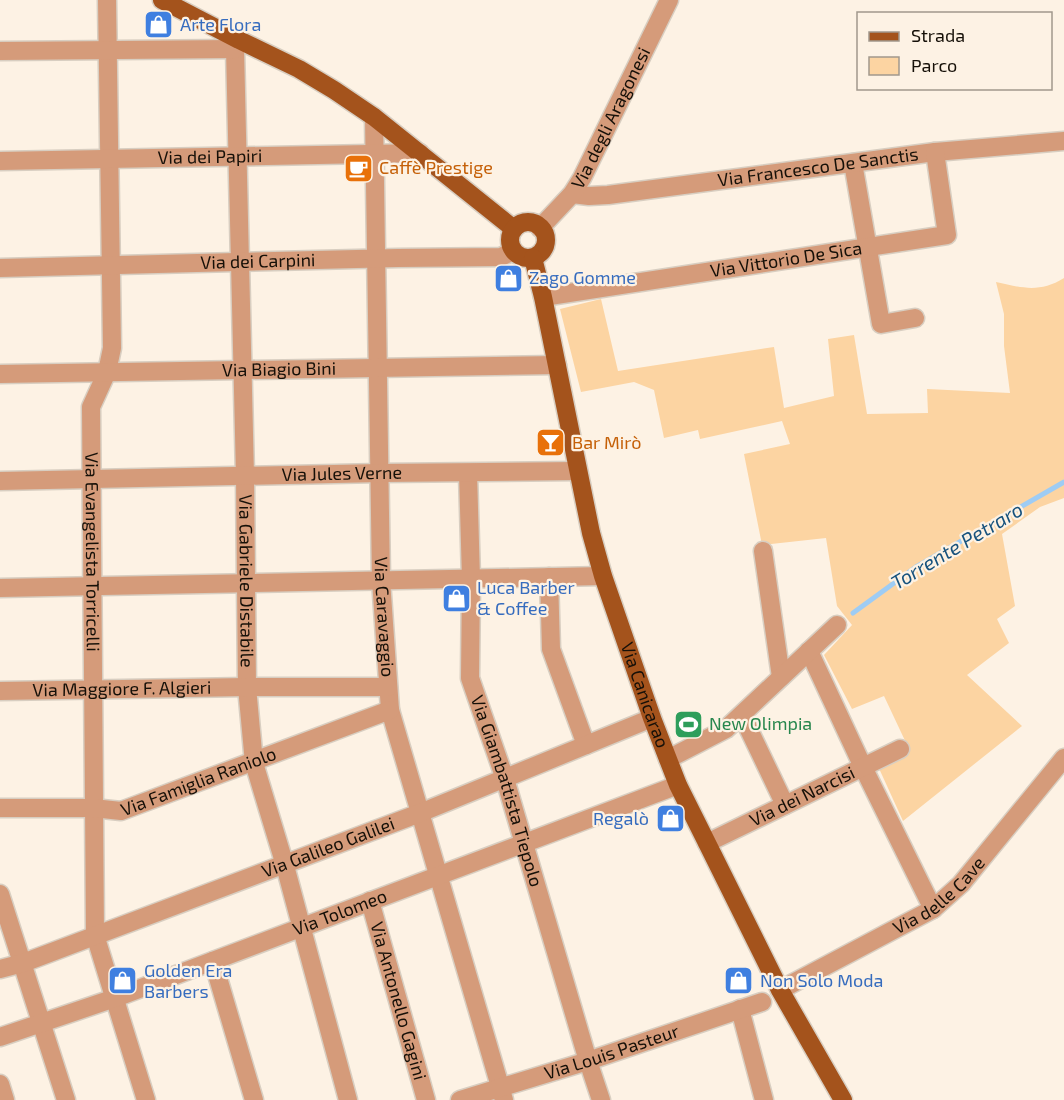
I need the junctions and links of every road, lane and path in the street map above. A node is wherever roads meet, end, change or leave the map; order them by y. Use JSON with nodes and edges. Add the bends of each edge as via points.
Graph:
{"nodes":[{"id":1,"x":107,"y":0,"type":"edge"},
{"id":2,"x":162,"y":0,"type":"edge"},
{"id":3,"x":669,"y":0,"type":"edge"},
{"id":4,"x":237,"y":44,"type":"junction"},
{"id":5,"x":107,"y":50,"type":"junction"},
{"id":6,"x":0,"y":51,"type":"edge"},
{"id":7,"x":374,"y":117,"type":"junction"},
{"id":8,"x":1064,"y":141,"type":"edge"},
{"id":9,"x":935,"y":152,"type":"junction"},
{"id":10,"x":420,"y":153,"type":"junction"},
{"id":11,"x":376,"y":154,"type":"junction"},
{"id":12,"x":238,"y":156,"type":"junction"},
{"id":13,"x":109,"y":159,"type":"junction"},
{"id":14,"x":0,"y":161,"type":"edge"},
{"id":15,"x":853,"y":163,"type":"junction"},
{"id":16,"x":572,"y":194,"type":"junction"},
{"id":17,"x":540,"y":228,"type":"junction"},
{"id":18,"x":514,"y":229,"type":"junction"},
{"id":19,"x":867,"y":247,"type":"junction"},
{"id":20,"x":513,"y":251,"type":"junction"},
{"id":21,"x":377,"y":258,"type":"junction"},
{"id":22,"x":533,"y":258,"type":"junction"},
{"id":23,"x":240,"y":262,"type":"junction"},
{"id":24,"x":111,"y":265,"type":"junction"},
{"id":25,"x":0,"y":268,"type":"edge"},
{"id":26,"x":543,"y":297,"type":"junction"},
{"id":27,"x":915,"y":318,"type":"dead end"},
{"id":28,"x":557,"y":364,"type":"junction"},
{"id":29,"x":379,"y":368,"type":"junction"},
{"id":30,"x":242,"y":370,"type":"junction"},
{"id":31,"x":106,"y":372,"type":"junction"},
{"id":32,"x":0,"y":374,"type":"edge"},
{"id":33,"x":577,"y":471,"type":"junction"},
{"id":34,"x":380,"y":472,"type":"junction"},
{"id":35,"x":468,"y":473,"type":"junction"},
{"id":36,"x":245,"y":476,"type":"junction"},
{"id":37,"x":92,"y":479,"type":"junction"},
{"id":38,"x":0,"y":481,"type":"edge"},
{"id":39,"x":763,"y":551,"type":"dead end"},
{"id":40,"x":603,"y":576,"type":"junction"},
{"id":41,"x":549,"y":577,"type":"junction"},
{"id":42,"x":471,"y":579,"type":"junction"},
{"id":43,"x":381,"y":580,"type":"junction"},
{"id":44,"x":246,"y":584,"type":"junction"},
{"id":45,"x":91,"y":586,"type":"junction"},
{"id":46,"x":0,"y":588,"type":"edge"},
{"id":47,"x":837,"y":625,"type":"dead end"},
{"id":48,"x":809,"y":651,"type":"junction"},
{"id":49,"x":781,"y":677,"type":"junction"},
{"id":50,"x":247,"y":687,"type":"junction"},
{"id":51,"x":388,"y":687,"type":"junction"},
{"id":52,"x":92,"y":689,"type":"junction"},
{"id":53,"x":0,"y":691,"type":"edge"},
{"id":54,"x":390,"y":710,"type":"junction"},
{"id":55,"x":742,"y":715,"type":"junction"},
{"id":56,"x":651,"y":718,"type":"junction"},
{"id":57,"x":586,"y":746,"type":"junction"},
{"id":58,"x":900,"y":749,"type":"dead end"},
{"id":59,"x":1064,"y":758,"type":"edge"},
{"id":60,"x":668,"y":759,"type":"junction"},
{"id":61,"x":254,"y":763,"type":"junction"},
{"id":62,"x":863,"y":767,"type":"junction"},
{"id":63,"x":505,"y":779,"type":"junction"},
{"id":64,"x":678,"y":785,"type":"junction"},
{"id":65,"x":785,"y":805,"type":"junction"},
{"id":66,"x":0,"y":808,"type":"edge"},
{"id":67,"x":93,"y":808,"type":"junction"},
{"id":68,"x":420,"y":813,"type":"junction"},
{"id":69,"x":707,"y":843,"type":"junction"},
{"id":70,"x":523,"y":844,"type":"junction"},
{"id":71,"x":285,"y":862,"type":"junction"},
{"id":72,"x":437,"y":876,"type":"junction"},
{"id":73,"x":0,"y":894,"type":"edge"},
{"id":74,"x":370,"y":901,"type":"junction"},
{"id":75,"x":933,"y":909,"type":"junction"},
{"id":76,"x":302,"y":927,"type":"junction"},
{"id":77,"x":94,"y":935,"type":"junction"},
{"id":78,"x":213,"y":961,"type":"junction"},
{"id":79,"x":23,"y":963,"type":"junction"},
{"id":80,"x":0,"y":969,"type":"edge"},
{"id":81,"x":780,"y":990,"type":"junction"},
{"id":82,"x":115,"y":998,"type":"junction"},
{"id":83,"x":762,"y":1002,"type":"dead end"},
{"id":84,"x":740,"y":1009,"type":"junction"},
{"id":85,"x":41,"y":1023,"type":"junction"},
{"id":86,"x":0,"y":1036,"type":"edge"},
{"id":87,"x":588,"y":1061,"type":"junction"},
{"id":88,"x":502,"y":1094,"type":"edge"},
{"id":89,"x":66,"y":1100,"type":"edge"},
{"id":90,"x":147,"y":1100,"type":"edge"},
{"id":91,"x":254,"y":1100,"type":"edge"},
{"id":92,"x":348,"y":1100,"type":"edge"},
{"id":93,"x":426,"y":1100,"type":"edge"},
{"id":94,"x":460,"y":1100,"type":"edge"},
{"id":95,"x":601,"y":1100,"type":"edge"},
{"id":96,"x":764,"y":1100,"type":"edge"},
{"id":97,"x":843,"y":1100,"type":"edge"}],
"edges":[{"from":1,"to":5,"type":"street","name":"Via Evangelista Torricelli"},
{"from":2,"to":4,"type":"main road"},
{"from":3,"to":16,"type":"street","name":"Via degli Aragonesi"},
{"from":4,"to":5,"type":"street"},
{"from":4,"to":7,"type":"main road","via":[[299,69]]},
{"from":4,"to":12,"type":"street","name":"Via Gabriele Distabile"},
{"from":5,"to":6,"type":"street"},
{"from":5,"to":13,"type":"street","name":"Via Evangelista Torricelli"},
{"from":7,"to":10,"type":"main road"},
{"from":7,"to":11,"type":"street","name":"Via Caravaggio"},
{"from":8,"to":9,"type":"street","name":"Via Francesco De Sanctis"},
{"from":9,"to":15,"type":"street","name":"Via Francesco De Sanctis"},
{"from":9,"to":19,"type":"street","name":"Via Vittorio De Sica","via":[[947,235]]},
{"from":10,"to":11,"type":"street","name":"Via dei Papiri"},
{"from":10,"to":18,"type":"main road"},
{"from":11,"to":12,"type":"street","name":"Via dei Papiri"},
{"from":11,"to":21,"type":"street","name":"Via Caravaggio"},
{"from":12,"to":13,"type":"street","name":"Via dei Papiri"},
{"from":12,"to":23,"type":"street","name":"Via Gabriele Distabile"},
{"from":13,"to":14,"type":"street","name":"Via dei Papiri"},
{"from":13,"to":24,"type":"street","name":"Via Evangelista Torricelli"},
{"from":15,"to":16,"type":"street","name":"Via Francesco De Sanctis","via":[[608,195]]},
{"from":15,"to":19,"type":"street"},
{"from":16,"to":17,"type":"street","name":"Via degli Aragonesi"},
{"from":17,"to":18,"type":"main road","via":[[527,223]]},
{"from":17,"to":22,"type":"main road","via":[[546,241]]},
{"from":18,"to":20,"type":"main road","via":[[510,236]]},
{"from":19,"to":26,"type":"street","name":"Via Vittorio De Sica"},
{"from":19,"to":27,"type":"street","via":[[880,324]]},
{"from":20,"to":21,"type":"street","name":"Via dei Carpini","via":[[501,257]]},
{"from":20,"to":22,"type":"main road"},
{"from":21,"to":23,"type":"street","name":"Via dei Carpini"},
{"from":21,"to":29,"type":"street","name":"Via Caravaggio"},
{"from":22,"to":26,"type":"main road","name":"Via Canicarao"},
{"from":23,"to":24,"type":"street","name":"Via dei Carpini"},
{"from":23,"to":30,"type":"street","name":"Via Gabriele Distabile"},
{"from":24,"to":25,"type":"street","name":"Via dei Carpini"},
{"from":24,"to":31,"type":"street","name":"Via Evangelista Torricelli","via":[[112,348]]},
{"from":26,"to":28,"type":"main road","name":"Via Canicarao"},
{"from":28,"to":29,"type":"street","name":"Via Biagio Bini"},
{"from":28,"to":33,"type":"main road","name":"Via Canicarao"},
{"from":29,"to":30,"type":"street","name":"Via Biagio Bini"},
{"from":29,"to":34,"type":"street","name":"Via Caravaggio"},
{"from":30,"to":31,"type":"street","name":"Via Biagio Bini"},
{"from":30,"to":36,"type":"street","name":"Via Gabriele Distabile"},
{"from":31,"to":32,"type":"street","name":"Via Biagio Bini"},
{"from":31,"to":37,"type":"street","name":"Via Evangelista Torricelli","via":[[91,407]]},
{"from":33,"to":35,"type":"street","name":"Via Jules Verne"},
{"from":33,"to":40,"type":"main road","name":"Via Canicarao"},
{"from":34,"to":35,"type":"street","name":"Via Jules Verne"},
{"from":34,"to":36,"type":"street","name":"Via Jules Verne"},
{"from":34,"to":43,"type":"street","name":"Via Caravaggio"},
{"from":35,"to":42,"type":"street","name":"Via Giambattista Tiepolo"},
{"from":36,"to":37,"type":"street","name":"Via Jules Verne"},
{"from":36,"to":44,"type":"street","name":"Via Gabriele Distabile"},
{"from":37,"to":38,"type":"street","name":"Via Jules Verne"},
{"from":37,"to":45,"type":"street","name":"Via Evangelista Torricelli"},
{"from":39,"to":49,"type":"street"},
{"from":40,"to":41,"type":"street"},
{"from":40,"to":56,"type":"main road","name":"Via Canicarao"},
{"from":41,"to":42,"type":"street"},
{"from":41,"to":57,"type":"street","via":[[551,649]]},
{"from":42,"to":43,"type":"street"},
{"from":42,"to":63,"type":"street","name":"Via Giambattista Tiepolo","via":[[470,678]]},
{"from":43,"to":44,"type":"street"},
{"from":43,"to":51,"type":"street","name":"Via Caravaggio"},
{"from":44,"to":45,"type":"street"},
{"from":44,"to":50,"type":"street","name":"Via Gabriele Distabile"},
{"from":45,"to":46,"type":"street"},
{"from":45,"to":52,"type":"street","name":"Via Evangelista Torricelli"},
{"from":47,"to":48,"type":"street"},
{"from":48,"to":49,"type":"street"},
{"from":48,"to":62,"type":"street"},
{"from":49,"to":55,"type":"street"},
{"from":50,"to":51,"type":"street","name":"Via Maggiore F. Algieri"},
{"from":50,"to":52,"type":"street","name":"Via Maggiore F. Algieri"},
{"from":50,"to":61,"type":"street","name":"Via Gabriele Distabile"},
{"from":51,"to":54,"type":"street","name":"Via Caravaggio"},
{"from":52,"to":53,"type":"street","name":"Via Maggiore F. Algieri"},
{"from":52,"to":67,"type":"street","name":"Via Evangelista Torricelli"},
{"from":54,"to":61,"type":"street","name":"Via Famiglia Raniolo"},
{"from":54,"to":68,"type":"street","name":"Via Caravaggio"},
{"from":55,"to":60,"type":"street","via":[[726,729]]},
{"from":55,"to":65,"type":"street"},
{"from":56,"to":57,"type":"street","name":"Via Galileo Galilei"},
{"from":56,"to":60,"type":"main road","name":"Via Canicarao"},
{"from":57,"to":63,"type":"street","name":"Via Galileo Galilei"},
{"from":58,"to":62,"type":"street","name":"Via dei Narcisi"},
{"from":59,"to":75,"type":"street","name":"Via delle Cave","via":[[961,884]]},
{"from":60,"to":64,"type":"main road","name":"Via Canicarao"},
{"from":61,"to":67,"type":"street","name":"Via Famiglia Raniolo","via":[[121,811]]},
{"from":61,"to":71,"type":"street","name":"Via Gabriele Distabile"},
{"from":62,"to":65,"type":"street","name":"Via dei Narcisi"},
{"from":62,"to":75,"type":"street"},
{"from":63,"to":68,"type":"street","name":"Via Galileo Galilei"},
{"from":63,"to":70,"type":"street","name":"Via Giambattista Tiepolo"},
{"from":64,"to":69,"type":"main road","name":"Via Canicarao"},
{"from":64,"to":70,"type":"street","name":"Via Tolomeo"},
{"from":65,"to":69,"type":"street","name":"Via dei Narcisi"},
{"from":66,"to":67,"type":"street","name":"Via Famiglia Raniolo"},
{"from":67,"to":77,"type":"street","name":"Via Evangelista Torricelli"},
{"from":68,"to":71,"type":"street","name":"Via Galileo Galilei"},
{"from":68,"to":72,"type":"street","name":"Via Caravaggio"},
{"from":69,"to":81,"type":"main road","name":"Via Canicarao"},
{"from":70,"to":72,"type":"street","name":"Via Tolomeo"},
{"from":70,"to":87,"type":"street","name":"Via Giambattista Tiepolo"},
{"from":71,"to":76,"type":"street","name":"Via Gabriele Distabile"},
{"from":71,"to":77,"type":"street","name":"Via Galileo Galilei"},
{"from":72,"to":74,"type":"street","name":"Via Tolomeo"},
{"from":72,"to":88,"type":"street","name":"Via Caravaggio"},
{"from":73,"to":79,"type":"street"},
{"from":74,"to":76,"type":"street","name":"Via Tolomeo"},
{"from":74,"to":93,"type":"street","name":"Via Antonello Gagini"},
{"from":75,"to":81,"type":"street","name":"Via delle Cave"},
{"from":76,"to":78,"type":"street","name":"Via Tolomeo"},
{"from":76,"to":92,"type":"street","name":"Via Gabriele Distabile"},
{"from":77,"to":79,"type":"street","name":"Via Galileo Galilei"},
{"from":77,"to":82,"type":"street","name":"Via Evangelista Torricelli"},
{"from":78,"to":82,"type":"street","name":"Via Tolomeo"},
{"from":78,"to":91,"type":"street"},
{"from":79,"to":80,"type":"street","name":"Via Galileo Galilei"},
{"from":79,"to":85,"type":"street"},
{"from":81,"to":97,"type":"main road","name":"Via Canicarao"},
{"from":82,"to":85,"type":"street","name":"Via Tolomeo"},
{"from":82,"to":90,"type":"street","name":"Via Evangelista Torricelli"},
{"from":83,"to":84,"type":"street","name":"Via Louis Pasteur"},
{"from":84,"to":87,"type":"street","name":"Via Louis Pasteur"},
{"from":84,"to":96,"type":"street"},
{"from":85,"to":86,"type":"street","name":"Via Tolomeo"},
{"from":85,"to":89,"type":"street"},
{"from":87,"to":88,"type":"street","name":"Via Louis Pasteur"},
{"from":87,"to":95,"type":"street","name":"Via Giambattista Tiepolo"},
{"from":88,"to":94,"type":"street","name":"Via Louis Pasteur"}]}
